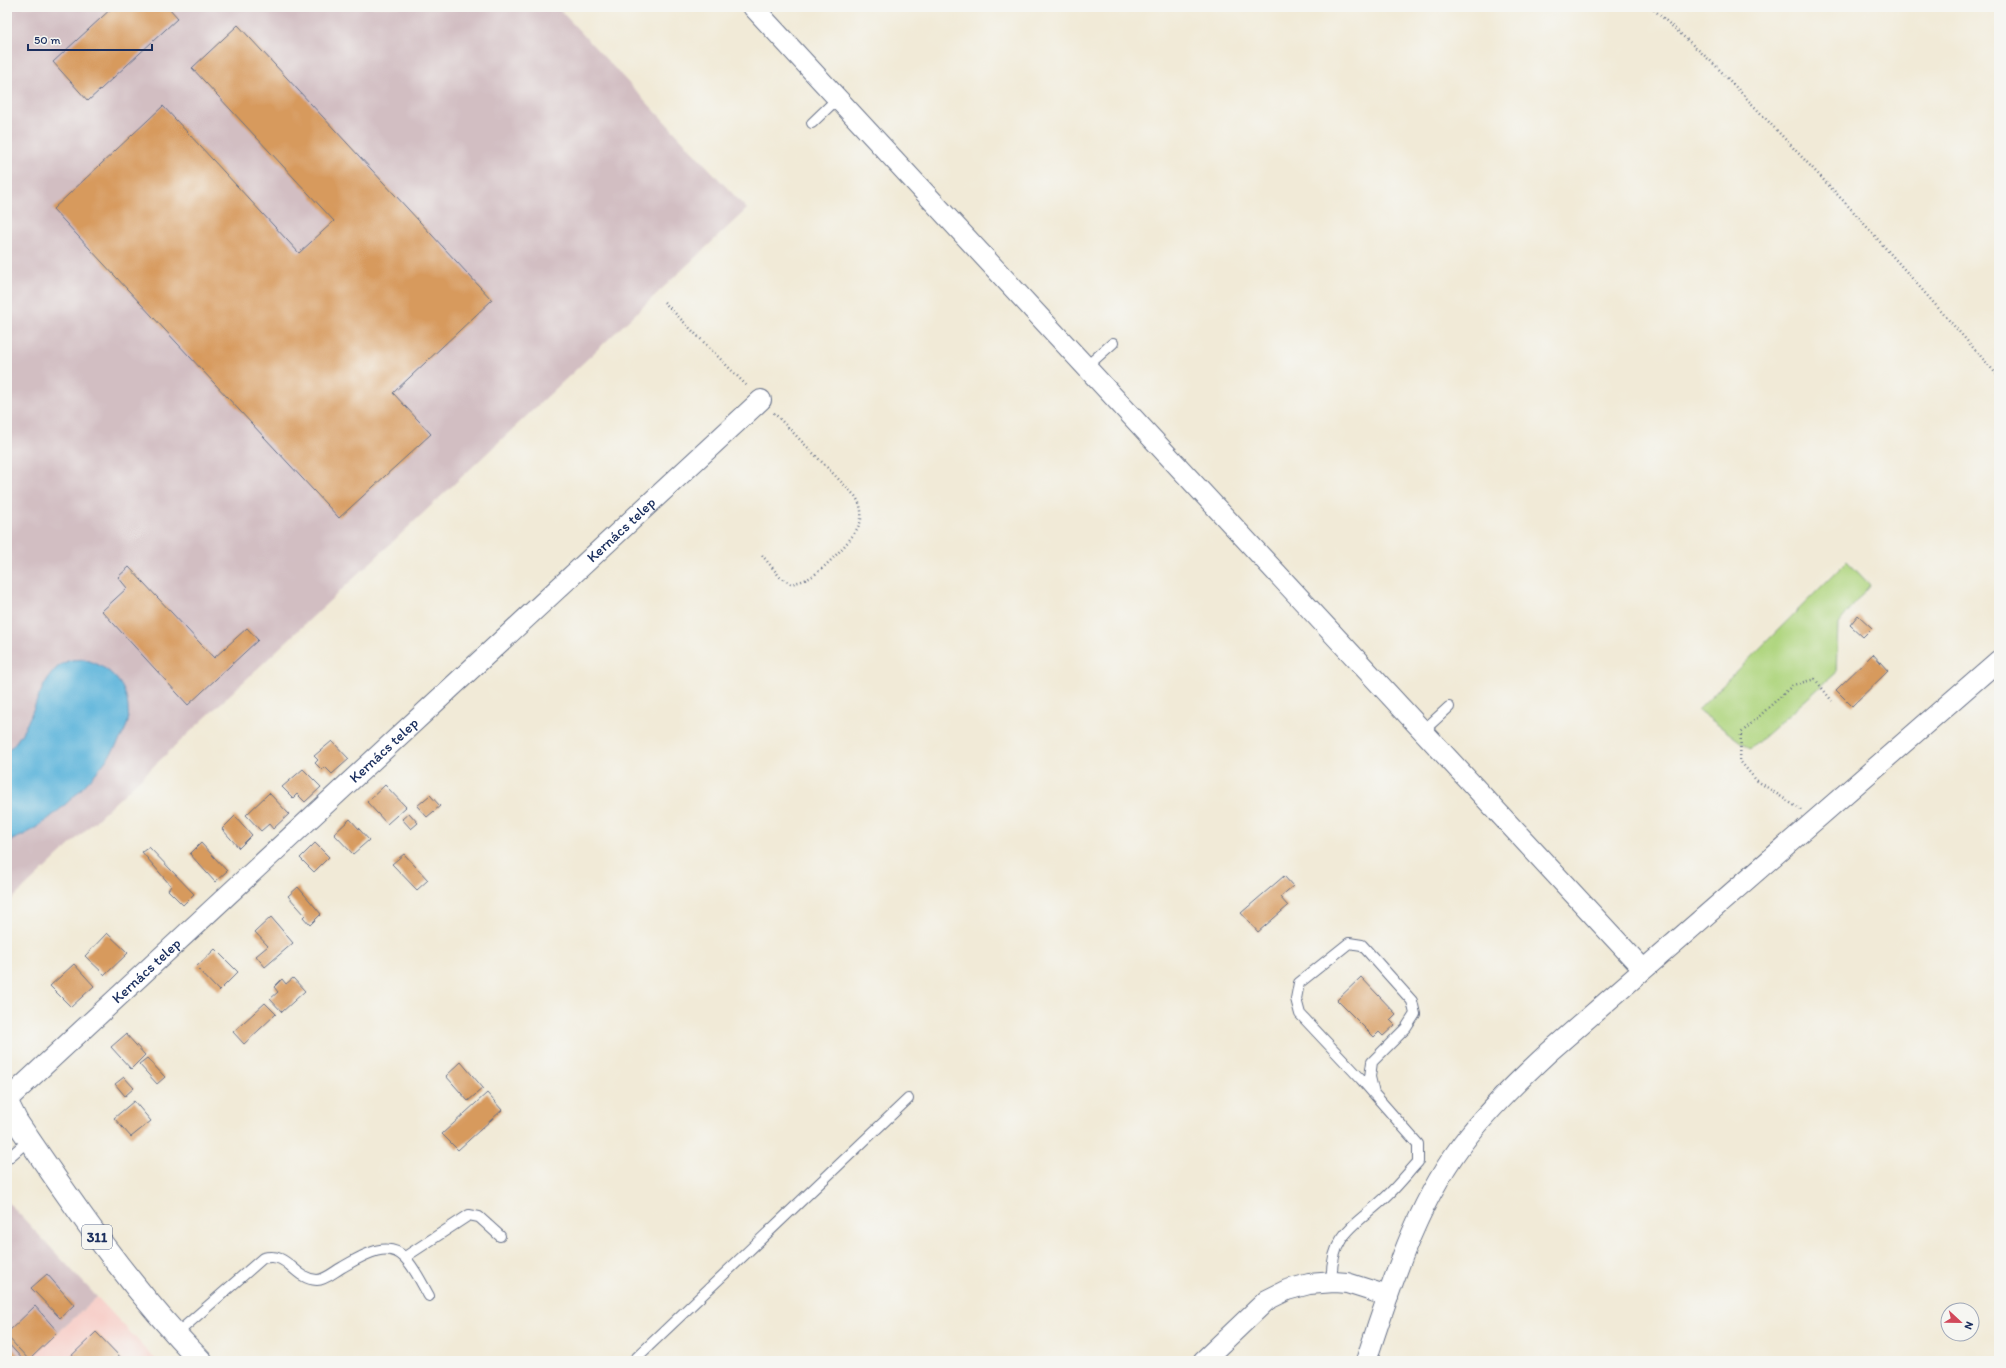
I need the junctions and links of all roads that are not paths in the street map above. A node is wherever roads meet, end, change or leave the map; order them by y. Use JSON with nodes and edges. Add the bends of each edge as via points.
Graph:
{"nodes":[{"id":1,"x":753,"y":7,"type":"edge"},
{"id":2,"x":838,"y":98,"type":"junction"},
{"id":3,"x":812,"y":123,"type":"dead end"},
{"id":4,"x":1113,"y":343,"type":"dead end"},
{"id":5,"x":1086,"y":366,"type":"junction"},
{"id":6,"x":761,"y":400,"type":"road end"},
{"id":7,"x":1999,"y":660,"type":"edge"},
{"id":8,"x":1449,"y":707,"type":"dead end"},
{"id":9,"x":1423,"y":731,"type":"junction"},
{"id":10,"x":1643,"y":969,"type":"junction"},
{"id":11,"x":1374,"y":1094,"type":"junction"},
{"id":12,"x":908,"y":1099,"type":"dead end"},
{"id":13,"x":7,"y":1101,"type":"edge"},
{"id":14,"x":29,"y":1140,"type":"junction"},
{"id":15,"x":7,"y":1159,"type":"edge"},
{"id":16,"x":500,"y":1236,"type":"dead end"},
{"id":17,"x":405,"y":1258,"type":"junction"},
{"id":18,"x":1332,"y":1282,"type":"junction"},
{"id":19,"x":429,"y":1296,"type":"dead end"},
{"id":20,"x":1388,"y":1296,"type":"junction"},
{"id":21,"x":175,"y":1335,"type":"junction"},
{"id":22,"x":201,"y":1361,"type":"edge"},
{"id":23,"x":633,"y":1361,"type":"edge"},
{"id":24,"x":1203,"y":1361,"type":"edge"},
{"id":25,"x":1366,"y":1361,"type":"edge"}],
"edges":[{"from":1,"to":2,"type":"street"},
{"from":2,"to":3,"type":"lane"},
{"from":2,"to":5,"type":"street"},
{"from":4,"to":5,"type":"lane"},
{"from":5,"to":9,"type":"street"},
{"from":6,"to":13,"type":"street","name":"Kernács telep"},
{"from":7,"to":10,"type":"street"},
{"from":8,"to":9,"type":"lane"},
{"from":9,"to":10,"type":"street"},
{"from":10,"to":20,"type":"street","via":[[1506,1093],[1468,1136],[1429,1198]]},
{"from":11,"to":11,"type":"lane","via":[[1300,1014],[1296,999],[1299,983],[1349,943],[1362,945],[1412,1001],[1415,1014],[1406,1028],[1372,1062],[1370,1077]]},
{"from":11,"to":18,"type":"lane","via":[[1418,1144],[1418,1162],[1389,1194],[1348,1230],[1332,1258]]},
{"from":12,"to":23,"type":"lane"},
{"from":13,"to":14,"type":"main road","number":"311"},
{"from":14,"to":15,"type":"lane"},
{"from":14,"to":21,"type":"main road","number":"311","via":[[114,1261]]},
{"from":16,"to":17,"type":"lane","via":[[480,1217],[470,1215]]},
{"from":17,"to":19,"type":"lane"},
{"from":17,"to":21,"type":"lane","via":[[396,1252],[383,1249],[365,1254],[317,1280],[300,1274],[280,1258],[263,1258]]},
{"from":18,"to":20,"type":"street","via":[[1347,1283]]},
{"from":18,"to":24,"type":"street","via":[[1287,1290],[1267,1300]]},
{"from":20,"to":25,"type":"street"},
{"from":21,"to":22,"type":"main road","number":"311"}]}
